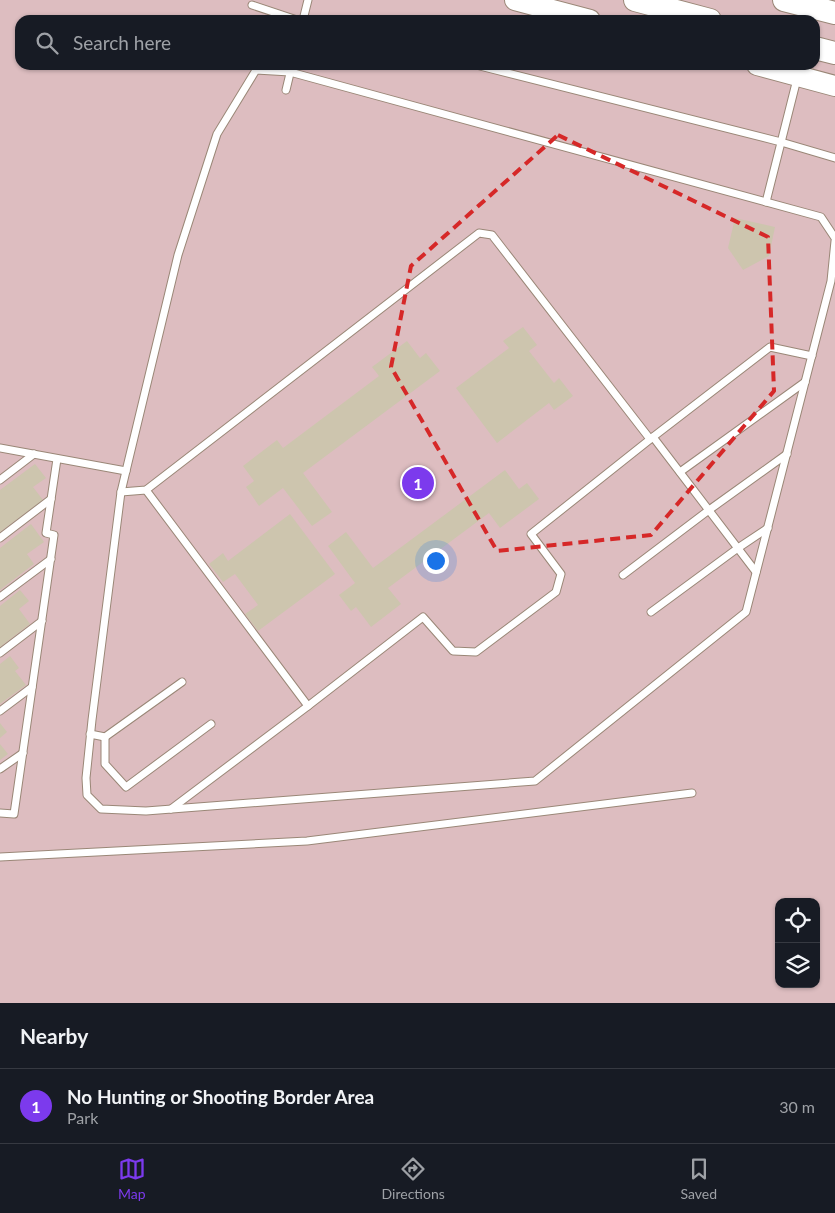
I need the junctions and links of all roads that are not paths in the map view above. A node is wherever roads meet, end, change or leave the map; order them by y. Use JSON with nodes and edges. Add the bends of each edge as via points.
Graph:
{"nodes":[{"id":1,"x":308,"y":0,"type":"edge"},
{"id":2,"x":515,"y":0,"type":"edge"},
{"id":3,"x":635,"y":0,"type":"edge"},
{"id":4,"x":784,"y":0,"type":"edge"},
{"id":5,"x":252,"y":5,"type":"dead end"},
{"id":6,"x":835,"y":13,"type":"edge"},
{"id":7,"x":282,"y":15,"type":"edge"},
{"id":8,"x":304,"y":15,"type":"edge"},
{"id":9,"x":571,"y":15,"type":"edge"},
{"id":10,"x":691,"y":15,"type":"edge"},
{"id":11,"x":820,"y":49,"type":"edge"},
{"id":12,"x":835,"y":53,"type":"edge"},
{"id":13,"x":256,"y":70,"type":"edge"},
{"id":14,"x":291,"y":70,"type":"edge"},
{"id":15,"x":295,"y":70,"type":"edge"},
{"id":16,"x":496,"y":70,"type":"edge"},
{"id":17,"x":776,"y":70,"type":"edge"},
{"id":18,"x":798,"y":76,"type":"junction"},
{"id":19,"x":835,"y":86,"type":"edge"},
{"id":20,"x":286,"y":90,"type":"dead end"},
{"id":21,"x":781,"y":142,"type":"junction"},
{"id":22,"x":835,"y":158,"type":"edge"},
{"id":23,"x":766,"y":202,"type":"junction"},
{"id":24,"x":835,"y":240,"type":"edge"},
{"id":25,"x":812,"y":356,"type":"junction"},
{"id":26,"x":805,"y":382,"type":"junction"},
{"id":27,"x":651,"y":438,"type":"junction"},
{"id":28,"x":0,"y":448,"type":"edge"},
{"id":29,"x":34,"y":454,"type":"junction"},
{"id":30,"x":787,"y":454,"type":"junction"},
{"id":31,"x":57,"y":459,"type":"junction"},
{"id":32,"x":126,"y":471,"type":"junction"},
{"id":33,"x":680,"y":472,"type":"junction"},
{"id":34,"x":0,"y":480,"type":"edge"},
{"id":35,"x":146,"y":490,"type":"junction"},
{"id":36,"x":122,"y":492,"type":"junction"},
{"id":37,"x":51,"y":499,"type":"junction"},
{"id":38,"x":709,"y":510,"type":"junction"},
{"id":39,"x":768,"y":528,"type":"junction"},
{"id":40,"x":0,"y":538,"type":"edge"},
{"id":41,"x":738,"y":548,"type":"junction"},
{"id":42,"x":51,"y":559,"type":"junction"},
{"id":43,"x":756,"y":572,"type":"junction"},
{"id":44,"x":623,"y":575,"type":"dead end"},
{"id":45,"x":0,"y":597,"type":"edge"},
{"id":46,"x":651,"y":612,"type":"dead end"},
{"id":47,"x":42,"y":621,"type":"junction"},
{"id":48,"x":0,"y":654,"type":"edge"},
{"id":49,"x":182,"y":682,"type":"dead end"},
{"id":50,"x":32,"y":686,"type":"junction"},
{"id":51,"x":308,"y":706,"type":"junction"},
{"id":52,"x":0,"y":711,"type":"edge"},
{"id":53,"x":211,"y":724,"type":"dead end"},
{"id":54,"x":90,"y":734,"type":"junction"},
{"id":55,"x":105,"y":738,"type":"junction"},
{"id":56,"x":23,"y":753,"type":"junction"},
{"id":57,"x":0,"y":769,"type":"edge"},
{"id":58,"x":692,"y":793,"type":"dead end"},
{"id":59,"x":170,"y":809,"type":"junction"},
{"id":60,"x":0,"y":813,"type":"edge"},
{"id":61,"x":0,"y":857,"type":"edge"}],
"edges":[{"from":1,"to":8,"type":"lane"},
{"from":2,"to":9,"type":"main road"},
{"from":3,"to":10,"type":"main road"},
{"from":4,"to":6,"type":"main road"},
{"from":5,"to":7,"type":"lane"},
{"from":11,"to":12,"type":"main road"},
{"from":13,"to":32,"type":"lane","via":[[217,134],[178,255]]},
{"from":14,"to":20,"type":"lane"},
{"from":15,"to":23,"type":"lane"},
{"from":16,"to":21,"type":"lane"},
{"from":17,"to":18,"type":"main road"},
{"from":18,"to":19,"type":"main road"},
{"from":18,"to":21,"type":"lane"},
{"from":21,"to":22,"type":"lane"},
{"from":21,"to":23,"type":"lane"},
{"from":23,"to":24,"type":"lane","via":[[821,217]]},
{"from":24,"to":25,"type":"lane","via":[[831,281]]},
{"from":25,"to":26,"type":"lane"},
{"from":25,"to":27,"type":"lane","via":[[770,347]]},
{"from":26,"to":30,"type":"lane"},
{"from":26,"to":33,"type":"lane"},
{"from":27,"to":33,"type":"lane"},
{"from":27,"to":35,"type":"lane","via":[[492,235],[479,232]]},
{"from":27,"to":51,"type":"lane","via":[[531,534],[561,574],[556,592],[476,652],[453,651],[423,617]]},
{"from":28,"to":29,"type":"lane"},
{"from":29,"to":31,"type":"lane"},
{"from":29,"to":34,"type":"lane"},
{"from":30,"to":38,"type":"lane"},
{"from":30,"to":39,"type":"lane"},
{"from":31,"to":32,"type":"lane"},
{"from":31,"to":37,"type":"lane"},
{"from":32,"to":36,"type":"lane"},
{"from":33,"to":38,"type":"lane"},
{"from":35,"to":36,"type":"lane"},
{"from":35,"to":51,"type":"lane"},
{"from":36,"to":54,"type":"lane"},
{"from":37,"to":40,"type":"lane"},
{"from":37,"to":42,"type":"lane","via":[[46,533],[54,534]]},
{"from":38,"to":41,"type":"lane"},
{"from":38,"to":44,"type":"lane"},
{"from":39,"to":41,"type":"lane"},
{"from":39,"to":43,"type":"lane"},
{"from":41,"to":43,"type":"lane"},
{"from":41,"to":46,"type":"lane"},
{"from":42,"to":45,"type":"lane"},
{"from":42,"to":47,"type":"lane"},
{"from":43,"to":59,"type":"lane","via":[[746,612],[535,781]]},
{"from":47,"to":48,"type":"lane"},
{"from":47,"to":50,"type":"lane"},
{"from":49,"to":55,"type":"lane"},
{"from":50,"to":52,"type":"lane"},
{"from":50,"to":56,"type":"lane"},
{"from":51,"to":59,"type":"lane"},
{"from":53,"to":55,"type":"lane","via":[[126,788],[105,764]]},
{"from":54,"to":55,"type":"lane"},
{"from":54,"to":59,"type":"lane","via":[[87,795],[101,809]]},
{"from":56,"to":57,"type":"lane"},
{"from":56,"to":60,"type":"lane","via":[[14,814]]},
{"from":58,"to":61,"type":"lane","via":[[307,841]]}]}
